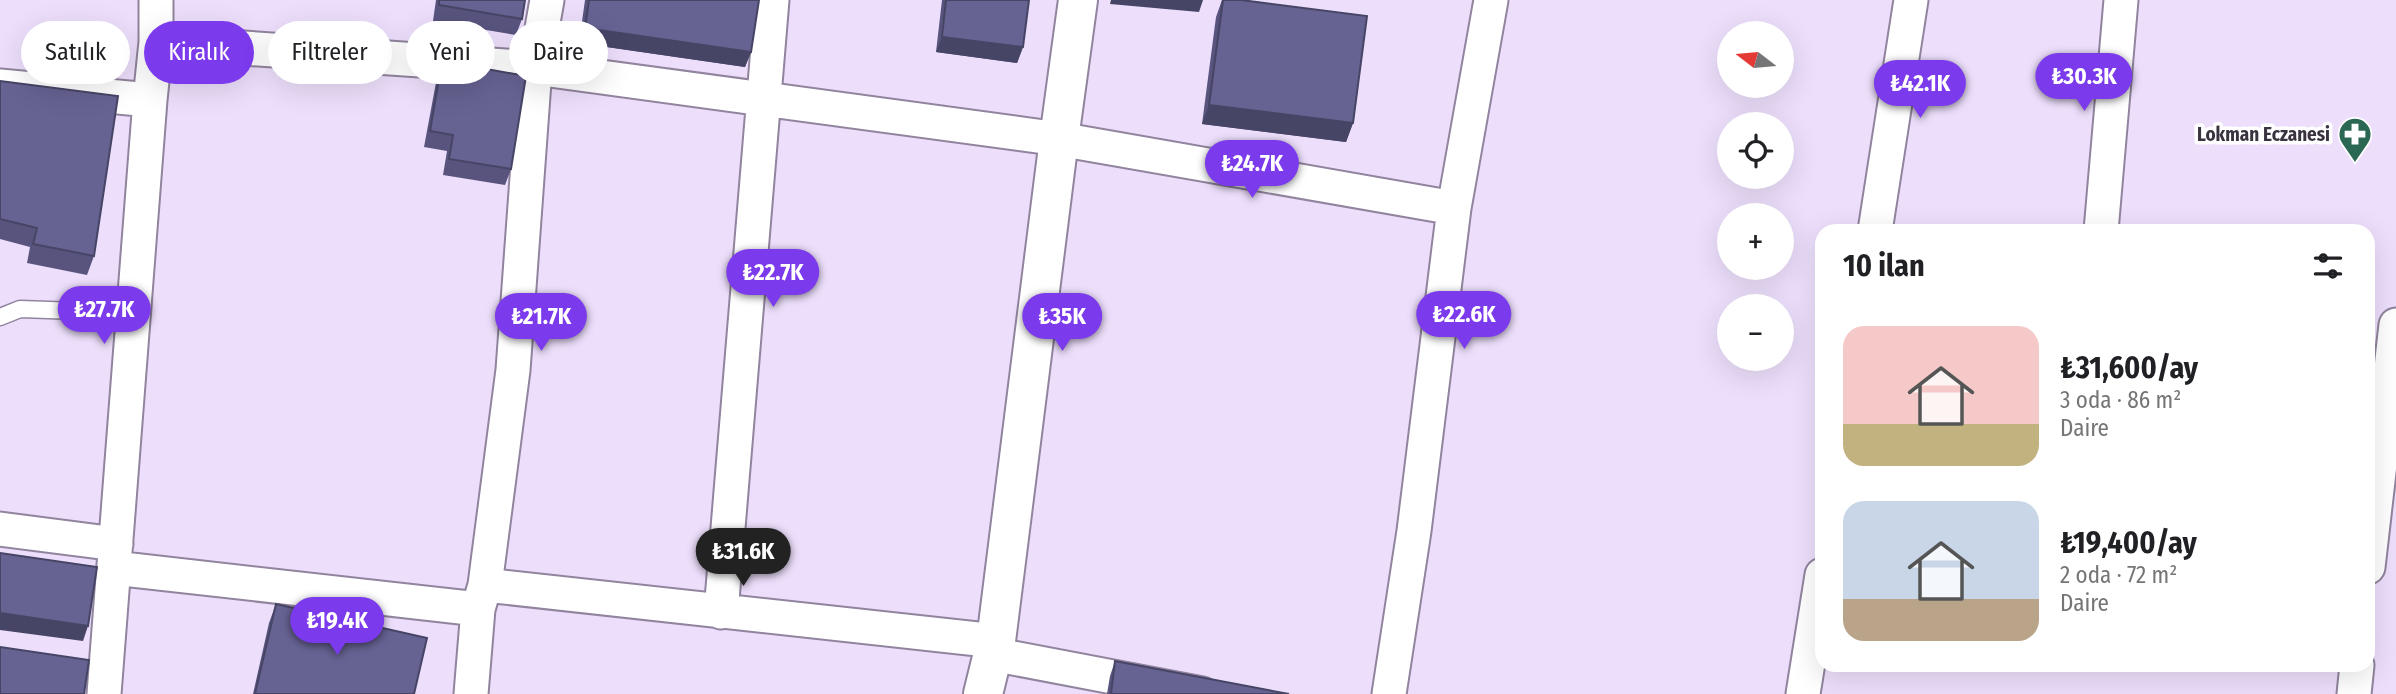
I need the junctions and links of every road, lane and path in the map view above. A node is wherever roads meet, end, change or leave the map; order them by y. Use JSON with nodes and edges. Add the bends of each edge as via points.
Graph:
{"nodes":[{"id":1,"x":156,"y":0,"type":"edge"},
{"id":2,"x":547,"y":0,"type":"edge"},
{"id":3,"x":772,"y":0,"type":"edge"},
{"id":4,"x":1078,"y":0,"type":"edge"},
{"id":5,"x":1491,"y":0,"type":"edge"},
{"id":6,"x":1911,"y":0,"type":"edge"},
{"id":7,"x":2121,"y":0,"type":"edge"},
{"id":8,"x":156,"y":21,"type":"edge"},
{"id":9,"x":543,"y":21,"type":"edge"},
{"id":10,"x":254,"y":49,"type":"edge"},
{"id":11,"x":509,"y":66,"type":"edge"},
{"id":12,"x":608,"y":78,"type":"edge"},
{"id":13,"x":152,"y":84,"type":"edge"},
{"id":14,"x":534,"y":84,"type":"edge"},
{"id":15,"x":0,"y":86,"type":"edge"},
{"id":16,"x":763,"y":98,"type":"junction"},
{"id":17,"x":150,"y":100,"type":"junction"},
{"id":18,"x":1059,"y":139,"type":"junction"},
{"id":19,"x":1454,"y":208,"type":"junction"},
{"id":20,"x":1876,"y":224,"type":"edge"},
{"id":21,"x":2102,"y":224,"type":"edge"},
{"id":22,"x":134,"y":313,"type":"junction"},
{"id":23,"x":0,"y":317,"type":"edge"},
{"id":24,"x":2396,"y":325,"type":"edge"},
{"id":25,"x":2375,"y":484,"type":"edge"},
{"id":26,"x":0,"y":530,"type":"edge"},
{"id":27,"x":115,"y":556,"type":"junction"},
{"id":28,"x":481,"y":597,"type":"junction"},
{"id":29,"x":721,"y":612,"type":"junction"},
{"id":30,"x":1815,"y":619,"type":"edge"},
{"id":31,"x":994,"y":648,"type":"junction"},
{"id":32,"x":2356,"y":672,"type":"edge"},
{"id":33,"x":104,"y":694,"type":"edge"},
{"id":34,"x":471,"y":694,"type":"edge"},
{"id":35,"x":984,"y":694,"type":"edge"},
{"id":36,"x":1202,"y":694,"type":"edge"},
{"id":37,"x":1389,"y":694,"type":"edge"},
{"id":38,"x":1803,"y":694,"type":"edge"},
{"id":39,"x":2354,"y":694,"type":"edge"}],
"edges":[{"from":1,"to":8,"type":"street"},
{"from":2,"to":9,"type":"street"},
{"from":3,"to":16,"type":"street"},
{"from":4,"to":18,"type":"street"},
{"from":5,"to":19,"type":"street"},
{"from":6,"to":20,"type":"street"},
{"from":7,"to":21,"type":"street"},
{"from":10,"to":11,"type":"street"},
{"from":12,"to":16,"type":"street"},
{"from":13,"to":17,"type":"street"},
{"from":14,"to":28,"type":"street","via":[[513,370]]},
{"from":15,"to":17,"type":"street"},
{"from":16,"to":18,"type":"street"},
{"from":16,"to":29,"type":"street"},
{"from":17,"to":22,"type":"street"},
{"from":18,"to":19,"type":"street"},
{"from":18,"to":31,"type":"street"},
{"from":19,"to":37,"type":"street"},
{"from":22,"to":23,"type":"lane","via":[[20,310]]},
{"from":22,"to":27,"type":"street"},
{"from":24,"to":25,"type":"street"},
{"from":26,"to":27,"type":"street"},
{"from":27,"to":28,"type":"street"},
{"from":27,"to":33,"type":"street"},
{"from":28,"to":29,"type":"street"},
{"from":28,"to":34,"type":"street"},
{"from":29,"to":31,"type":"street"},
{"from":30,"to":38,"type":"street"},
{"from":31,"to":35,"type":"street"},
{"from":31,"to":36,"type":"street"},
{"from":32,"to":39,"type":"street"}]}
